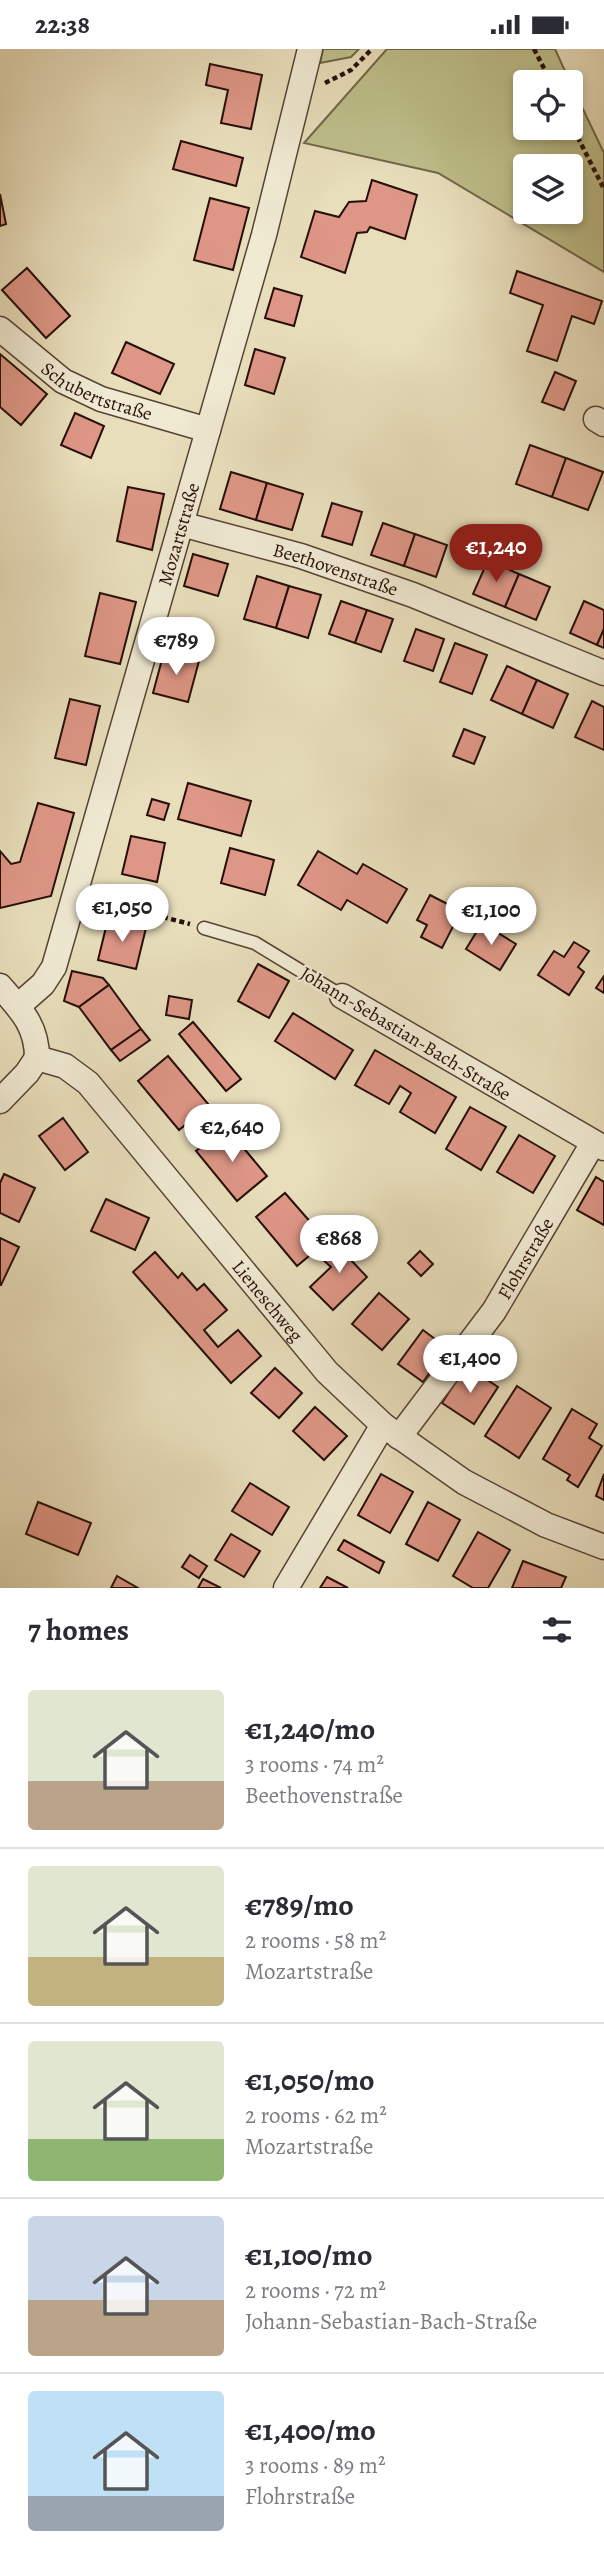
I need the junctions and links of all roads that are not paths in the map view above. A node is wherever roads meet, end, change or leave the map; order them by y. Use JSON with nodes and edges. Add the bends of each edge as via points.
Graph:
{"nodes":[{"id":1,"x":310,"y":49,"type":"edge"},
{"id":2,"x":0,"y":329,"type":"edge"},
{"id":3,"x":208,"y":430,"type":"junction"},
{"id":4,"x":181,"y":524,"type":"junction"},
{"id":5,"x":604,"y":673,"type":"edge"},
{"id":6,"x":204,"y":928,"type":"road end"},
{"id":7,"x":0,"y":986,"type":"edge"},
{"id":8,"x":341,"y":996,"type":"joint"},
{"id":9,"x":18,"y":1006,"type":"junction"},
{"id":10,"x":37,"y":1058,"type":"junction"},
{"id":11,"x":0,"y":1101,"type":"edge"},
{"id":12,"x":599,"y":1145,"type":"edge"},
{"id":13,"x":391,"y":1431,"type":"junction"},
{"id":14,"x":604,"y":1547,"type":"edge"},
{"id":15,"x":286,"y":1588,"type":"edge"}],
"edges":[{"from":1,"to":3,"type":"street","name":"Mozartstraße"},
{"from":2,"to":3,"type":"street","name":"Schubertstraße","via":[[63,381],[101,399]]},
{"from":3,"to":4,"type":"street","name":"Mozartstraße"},
{"from":4,"to":5,"type":"street","name":"Beethovenstraße","via":[[302,556]]},
{"from":4,"to":9,"type":"street","name":"Mozartstraße","via":[[54,967]]},
{"from":6,"to":8,"type":"lane","name":"Johann-Sebastian-Bach-Straße","via":[[255,943]]},
{"from":7,"to":9,"type":"street"},
{"from":8,"to":12,"type":"street","name":"Johann-Sebastian-Bach-Straße"},
{"from":9,"to":10,"type":"street","via":[[37,1039]]},
{"from":10,"to":11,"type":"street"},
{"from":10,"to":13,"type":"street","name":"Lieneschweg","via":[[65,1066],[88,1083],[327,1372]]},
{"from":12,"to":13,"type":"street","name":"Flohrstraße","via":[[494,1311]]},
{"from":13,"to":14,"type":"street","name":"Lieneschweg","via":[[464,1482],[545,1525]]},
{"from":13,"to":15,"type":"street","name":"Flohrstraße"}]}
